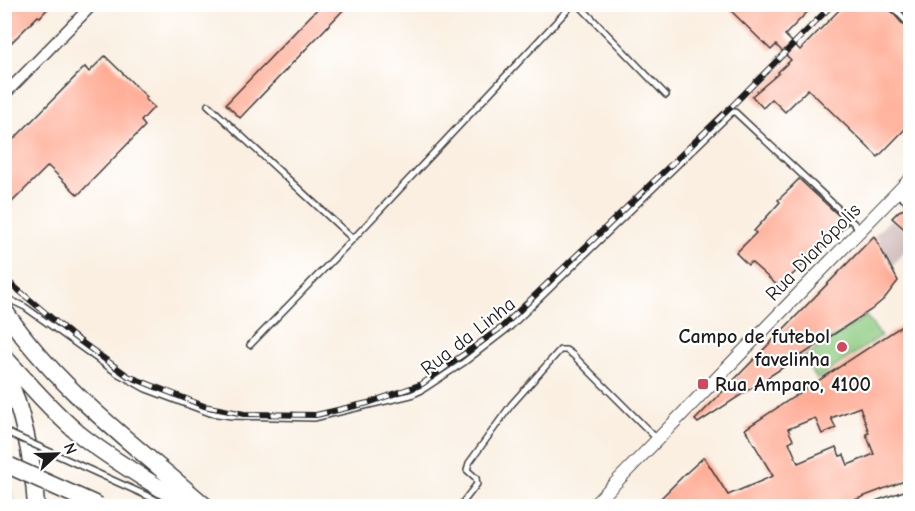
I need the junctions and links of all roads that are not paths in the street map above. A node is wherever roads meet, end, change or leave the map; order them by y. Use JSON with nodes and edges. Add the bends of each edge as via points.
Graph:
{"nodes":[{"id":1,"x":93,"y":4,"type":"edge"},
{"id":2,"x":573,"y":4,"type":"edge"},
{"id":3,"x":578,"y":4,"type":"edge"},
{"id":4,"x":890,"y":4,"type":"edge"},
{"id":5,"x":910,"y":25,"type":"edge"},
{"id":6,"x":4,"y":95,"type":"edge"},
{"id":7,"x":666,"y":95,"type":"dead end"},
{"id":8,"x":208,"y":105,"type":"dead end"},
{"id":9,"x":910,"y":179,"type":"edge"},
{"id":10,"x":898,"y":191,"type":"junction"},
{"id":11,"x":910,"y":201,"type":"edge"},
{"id":12,"x":861,"y":230,"type":"junction"},
{"id":13,"x":353,"y":239,"type":"junction"},
{"id":14,"x":4,"y":297,"type":"edge"},
{"id":15,"x":4,"y":310,"type":"edge"},
{"id":16,"x":250,"y":345,"type":"dead end"},
{"id":17,"x":4,"y":357,"type":"edge"},
{"id":18,"x":4,"y":367,"type":"edge"},
{"id":19,"x":4,"y":431,"type":"edge"},
{"id":20,"x":657,"y":439,"type":"junction"},
{"id":21,"x":4,"y":464,"type":"edge"},
{"id":22,"x":910,"y":495,"type":"edge"},
{"id":23,"x":36,"y":507,"type":"edge"},
{"id":24,"x":99,"y":507,"type":"edge"},
{"id":25,"x":166,"y":507,"type":"edge"},
{"id":26,"x":188,"y":507,"type":"edge"},
{"id":27,"x":205,"y":507,"type":"edge"},
{"id":28,"x":460,"y":507,"type":"edge"},
{"id":29,"x":592,"y":507,"type":"edge"},
{"id":30,"x":879,"y":507,"type":"edge"}],
"edges":[{"from":1,"to":6,"type":"street"},
{"from":2,"to":13,"type":"lane"},
{"from":3,"to":7,"type":"lane"},
{"from":4,"to":5,"type":"lane"},
{"from":8,"to":13,"type":"lane"},
{"from":9,"to":10,"type":"street","name":"Rua Dianópolis"},
{"from":10,"to":11,"type":"street"},
{"from":10,"to":12,"type":"street","name":"Rua Dianópolis"},
{"from":12,"to":14,"type":"lane","name":"Rua da Linha","via":[[732,112],[511,326],[463,363],[411,395],[314,418],[224,415],[156,393],[117,373],[25,307]]},
{"from":12,"to":20,"type":"street","name":"Rua Dianópolis"},
{"from":13,"to":16,"type":"lane"},
{"from":15,"to":27,"type":"highway","via":[[80,399]]},
{"from":17,"to":26,"type":"highway","via":[[76,432]]},
{"from":18,"to":23,"type":"highway","via":[[22,417]]},
{"from":19,"to":25,"type":"lane","bridge":true},
{"from":20,"to":28,"type":"lane","via":[[573,355],[560,350],[511,405],[468,465],[467,470],[477,484]]},
{"from":20,"to":29,"type":"street","name":"Rua Dianópolis"},
{"from":21,"to":24,"type":"highway","bridge":true},
{"from":22,"to":30,"type":"street"}]}
